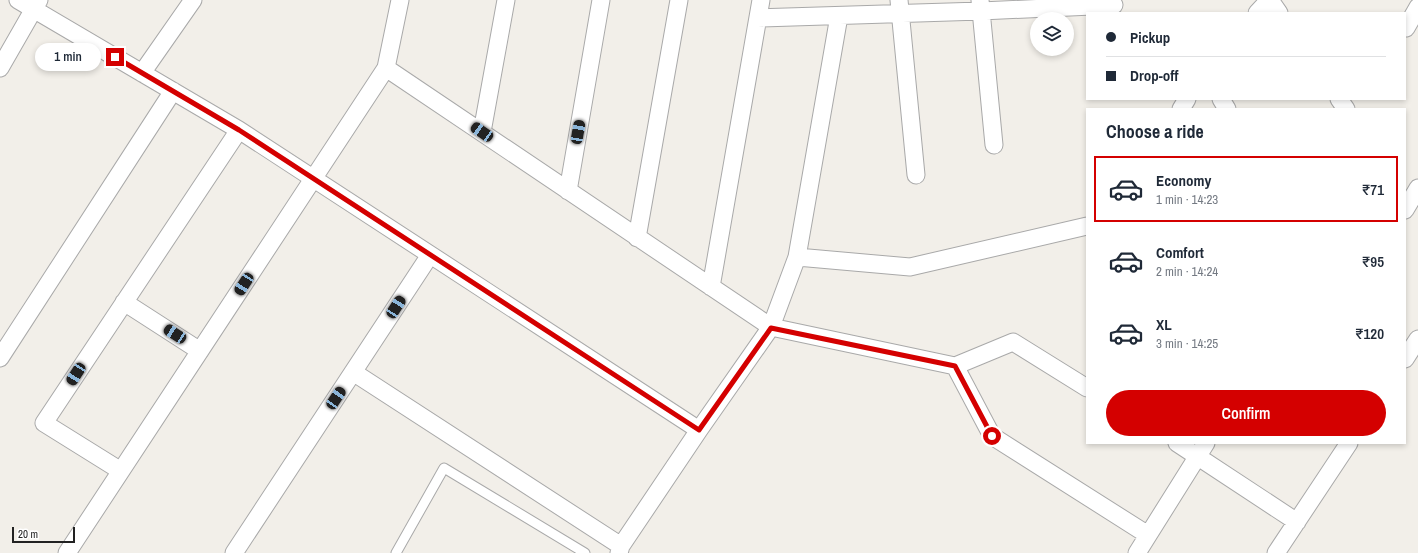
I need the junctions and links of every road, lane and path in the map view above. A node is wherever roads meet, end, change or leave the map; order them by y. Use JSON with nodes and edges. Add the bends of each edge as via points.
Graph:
{"nodes":[{"id":1,"x":18,"y":0,"type":"edge"},
{"id":2,"x":193,"y":0,"type":"edge"},
{"id":3,"x":400,"y":0,"type":"edge"},
{"id":4,"x":506,"y":0,"type":"edge"},
{"id":5,"x":600,"y":0,"type":"edge"},
{"id":6,"x":679,"y":0,"type":"edge"},
{"id":7,"x":762,"y":0,"type":"edge"},
{"id":8,"x":1269,"y":0,"type":"edge"},
{"id":9,"x":36,"y":4,"type":"edge"},
{"id":10,"x":900,"y":6,"type":"edge"},
{"id":11,"x":981,"y":6,"type":"edge"},
{"id":12,"x":1115,"y":6,"type":"edge"},
{"id":13,"x":1418,"y":7,"type":"edge"},
{"id":14,"x":1258,"y":12,"type":"edge"},
{"id":15,"x":1278,"y":12,"type":"edge"},
{"id":16,"x":839,"y":16,"type":"junction"},
{"id":17,"x":758,"y":18,"type":"junction"},
{"id":18,"x":1406,"y":28,"type":"dead end"},
{"id":19,"x":0,"y":68,"type":"edge"},
{"id":20,"x":386,"y":68,"type":"junction"},
{"id":21,"x":142,"y":73,"type":"junction"},
{"id":22,"x":173,"y":91,"type":"junction"},
{"id":23,"x":239,"y":130,"type":"junction"},
{"id":24,"x":482,"y":132,"type":"junction"},
{"id":25,"x":994,"y":145,"type":"dead end"},
{"id":26,"x":916,"y":175,"type":"dead end"},
{"id":27,"x":313,"y":178,"type":"junction"},
{"id":28,"x":568,"y":191,"type":"junction"},
{"id":29,"x":1086,"y":226,"type":"edge"},
{"id":30,"x":637,"y":238,"type":"junction"},
{"id":31,"x":430,"y":255,"type":"junction"},
{"id":32,"x":797,"y":257,"type":"junction"},
{"id":33,"x":710,"y":287,"type":"junction"},
{"id":34,"x":124,"y":302,"type":"junction"},
{"id":35,"x":771,"y":328,"type":"junction"},
{"id":36,"x":1418,"y":340,"type":"edge"},
{"id":37,"x":200,"y":351,"type":"junction"},
{"id":38,"x":0,"y":358,"type":"edge"},
{"id":39,"x":1406,"y":358,"type":"edge"},
{"id":40,"x":955,"y":366,"type":"junction"},
{"id":41,"x":353,"y":372,"type":"junction"},
{"id":42,"x":1086,"y":387,"type":"edge"},
{"id":43,"x":699,"y":430,"type":"junction"},
{"id":44,"x":1180,"y":444,"type":"edge"},
{"id":45,"x":1348,"y":444,"type":"edge"},
{"id":46,"x":1202,"y":450,"type":"edge"},
{"id":47,"x":121,"y":471,"type":"junction"},
{"id":48,"x":1297,"y":522,"type":"junction"},
{"id":49,"x":1148,"y":535,"type":"junction"},
{"id":50,"x":620,"y":550,"type":"edge"},
{"id":51,"x":67,"y":553,"type":"edge"},
{"id":52,"x":234,"y":553,"type":"edge"},
{"id":53,"x":396,"y":553,"type":"edge"},
{"id":54,"x":585,"y":553,"type":"edge"},
{"id":55,"x":1137,"y":553,"type":"edge"},
{"id":56,"x":1276,"y":553,"type":"edge"}],
"edges":[{"from":1,"to":9,"type":"street"},
{"from":2,"to":21,"type":"street"},
{"from":3,"to":20,"type":"street"},
{"from":4,"to":24,"type":"street"},
{"from":5,"to":28,"type":"street"},
{"from":6,"to":30,"type":"street"},
{"from":7,"to":17,"type":"street"},
{"from":8,"to":14,"type":"street"},
{"from":8,"to":15,"type":"street"},
{"from":9,"to":19,"type":"street"},
{"from":9,"to":21,"type":"street"},
{"from":10,"to":11,"type":"street"},
{"from":10,"to":16,"type":"street"},
{"from":10,"to":26,"type":"street"},
{"from":11,"to":12,"type":"street"},
{"from":11,"to":25,"type":"street"},
{"from":13,"to":18,"type":"street"},
{"from":16,"to":17,"type":"street"},
{"from":16,"to":32,"type":"street"},
{"from":17,"to":33,"type":"street"},
{"from":20,"to":24,"type":"street"},
{"from":20,"to":27,"type":"street"},
{"from":21,"to":22,"type":"street"},
{"from":22,"to":23,"type":"street"},
{"from":22,"to":38,"type":"street"},
{"from":23,"to":27,"type":"street"},
{"from":23,"to":34,"type":"street"},
{"from":24,"to":28,"type":"street"},
{"from":27,"to":31,"type":"street"},
{"from":27,"to":37,"type":"street"},
{"from":28,"to":30,"type":"street"},
{"from":29,"to":32,"type":"street","via":[[910,267]]},
{"from":30,"to":33,"type":"street"},
{"from":31,"to":41,"type":"street"},
{"from":31,"to":43,"type":"street"},
{"from":32,"to":35,"type":"street"},
{"from":33,"to":35,"type":"street"},
{"from":34,"to":37,"type":"street"},
{"from":34,"to":47,"type":"street","via":[[44,423]]},
{"from":35,"to":40,"type":"street"},
{"from":35,"to":43,"type":"street"},
{"from":36,"to":39,"type":"street"},
{"from":37,"to":47,"type":"street"},
{"from":40,"to":42,"type":"street","via":[[1013,342]]},
{"from":40,"to":49,"type":"street","via":[[992,436]]},
{"from":41,"to":50,"type":"street"},
{"from":41,"to":52,"type":"street"},
{"from":43,"to":50,"type":"street"},
{"from":44,"to":46,"type":"street"},
{"from":45,"to":48,"type":"street"},
{"from":46,"to":48,"type":"street"},
{"from":46,"to":49,"type":"street"},
{"from":47,"to":51,"type":"street"},
{"from":48,"to":56,"type":"street"},
{"from":49,"to":55,"type":"street"},
{"from":53,"to":54,"type":"lane","via":[[444,468]]}]}
